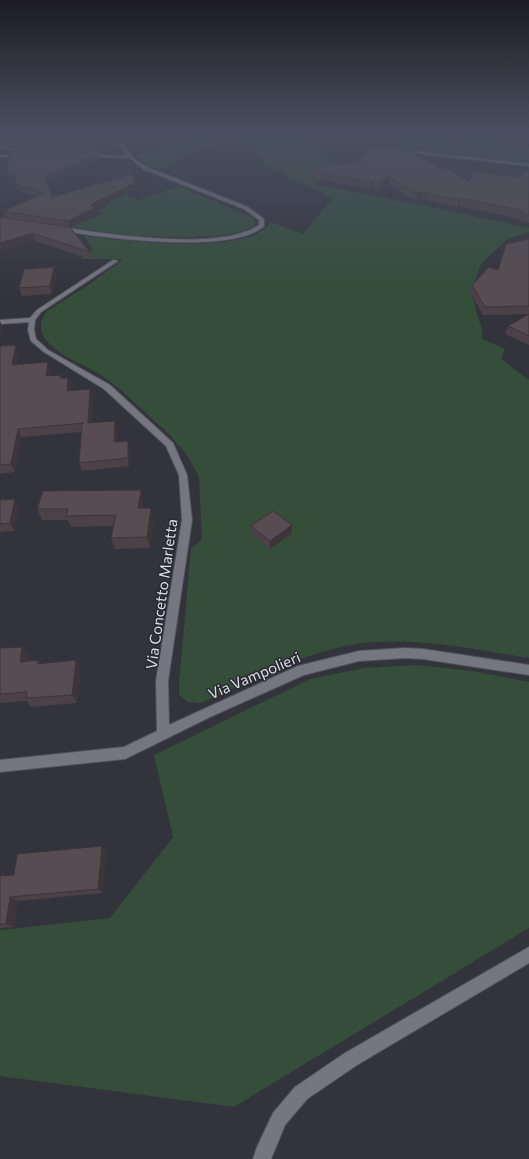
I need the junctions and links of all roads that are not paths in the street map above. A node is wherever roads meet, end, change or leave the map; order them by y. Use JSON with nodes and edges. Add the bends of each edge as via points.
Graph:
{"nodes":[{"id":1,"x":191,"y":186,"type":"edge"},
{"id":2,"x":53,"y":228,"type":"edge"},
{"id":3,"x":115,"y":261,"type":"dead end"},
{"id":4,"x":32,"y":320,"type":"junction"},
{"id":5,"x":0,"y":322,"type":"edge"},
{"id":6,"x":529,"y":670,"type":"edge"},
{"id":7,"x":163,"y":734,"type":"junction"},
{"id":8,"x":0,"y":766,"type":"edge"},
{"id":9,"x":529,"y":955,"type":"edge"},
{"id":10,"x":262,"y":1159,"type":"edge"}],
"edges":[{"from":1,"to":2,"type":"street","via":[[246,208],[262,220],[261,226],[256,230],[224,238],[170,242],[128,239]]},
{"from":3,"to":4,"type":"street","via":[[39,311]]},
{"from":4,"to":5,"type":"street"},
{"from":4,"to":7,"type":"street","name":"Via Concetto Marletta","via":[[33,340],[46,351],[107,387],[170,445],[184,475],[187,520],[162,681]]},
{"from":6,"to":7,"type":"street","name":"Via Vampolieri","via":[[423,654],[360,656],[302,670]]},
{"from":7,"to":8,"type":"street","name":"Via Vampolieri","via":[[125,753]]},
{"from":9,"to":10,"type":"street","via":[[352,1059],[301,1093],[280,1119]]}]}
